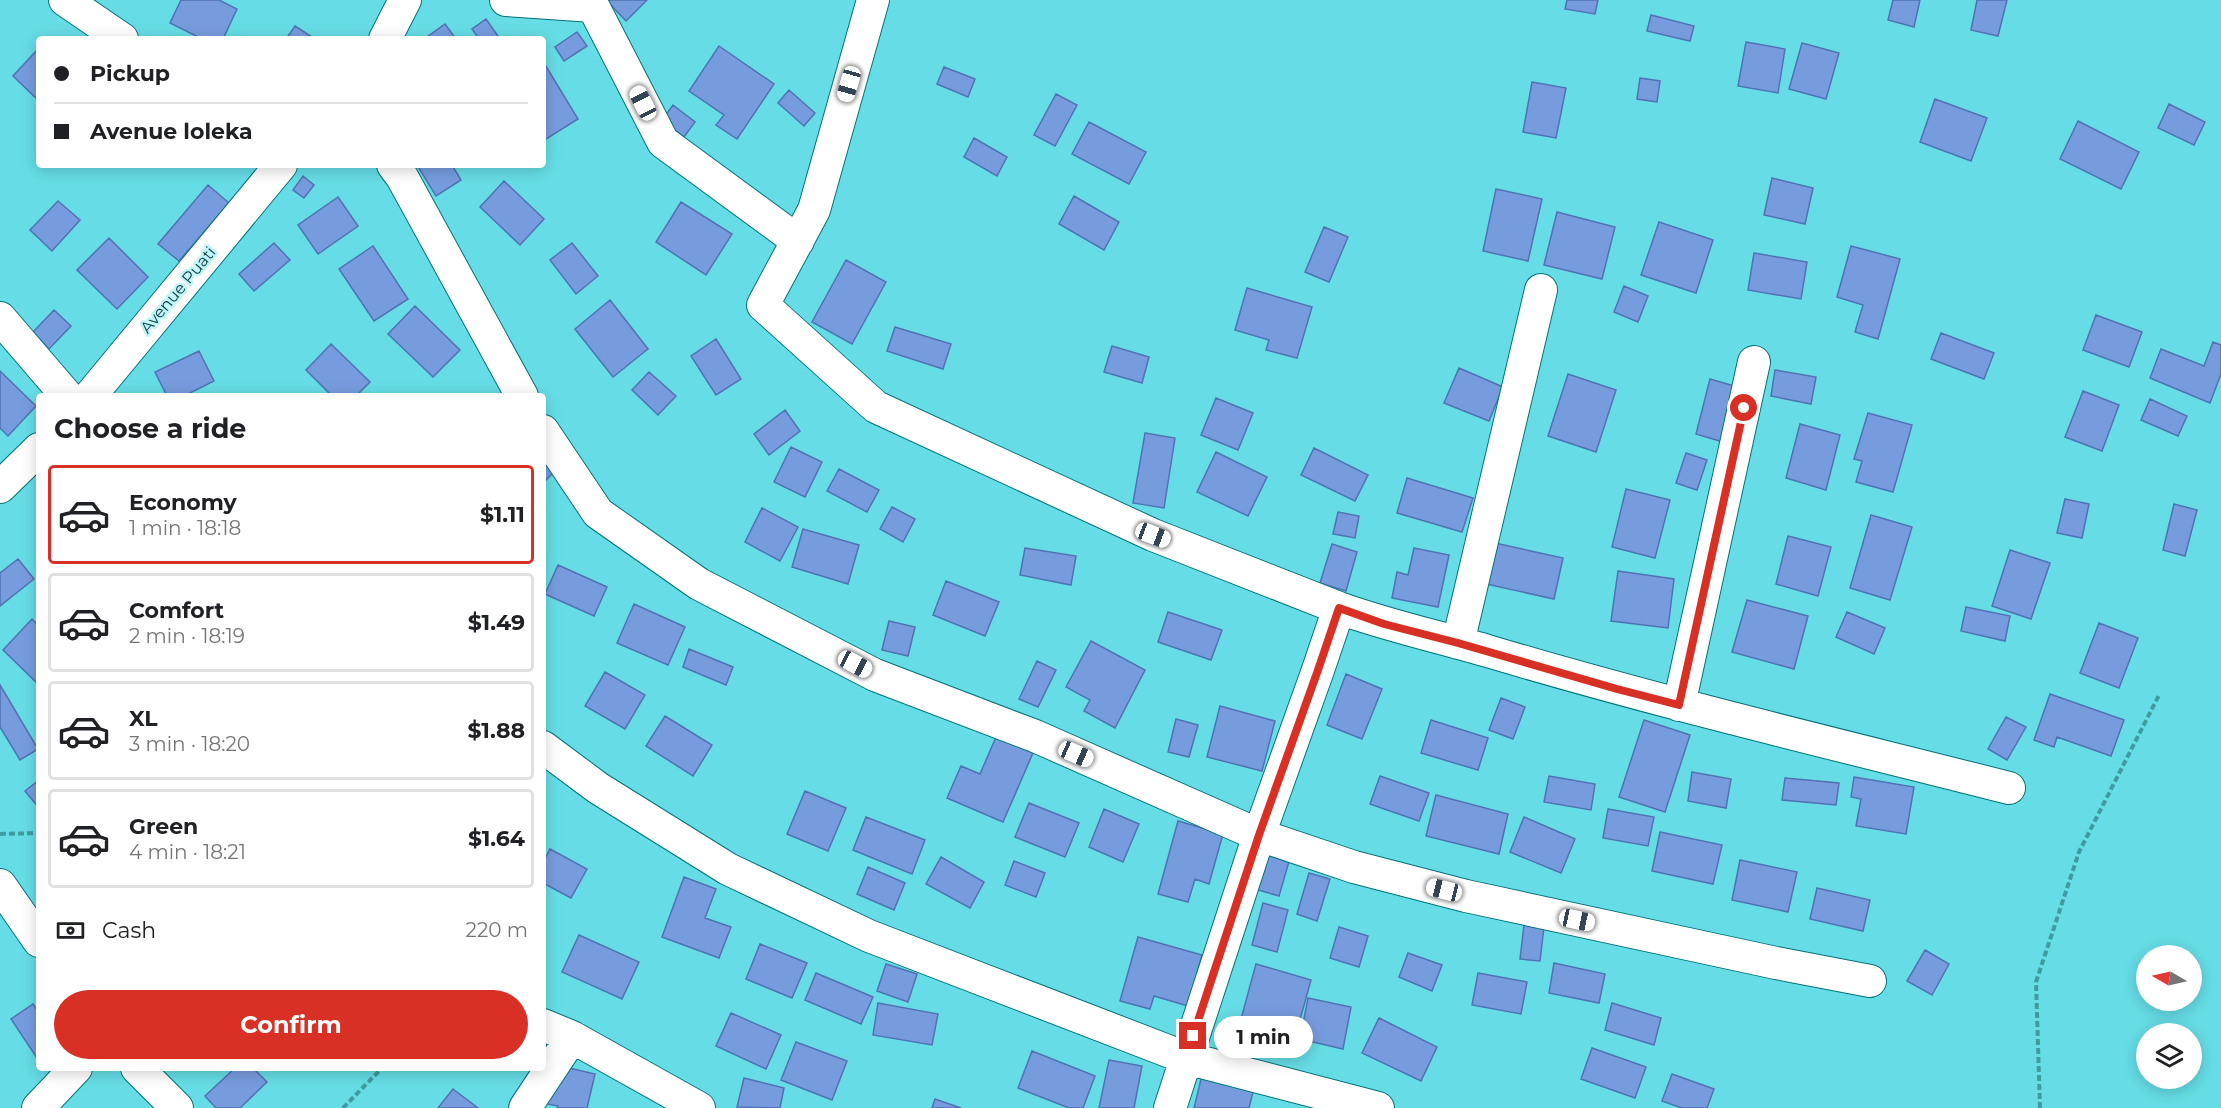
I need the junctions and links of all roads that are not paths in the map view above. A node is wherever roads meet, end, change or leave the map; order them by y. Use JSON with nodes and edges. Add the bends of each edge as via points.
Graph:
{"nodes":[{"id":1,"x":65,"y":0,"type":"edge"},
{"id":2,"x":405,"y":0,"type":"edge"},
{"id":3,"x":506,"y":0,"type":"edge"},
{"id":4,"x":873,"y":0,"type":"edge"},
{"id":5,"x":118,"y":36,"type":"edge"},
{"id":6,"x":387,"y":36,"type":"edge"},
{"id":7,"x":395,"y":168,"type":"edge"},
{"id":8,"x":266,"y":171,"type":"edge"},
{"id":9,"x":798,"y":241,"type":"junction"},
{"id":10,"x":1541,"y":290,"type":"dead end"},
{"id":11,"x":0,"y":318,"type":"edge"},
{"id":12,"x":1755,"y":362,"type":"dead end"},
{"id":13,"x":64,"y":393,"type":"edge"},
{"id":14,"x":92,"y":393,"type":"edge"},
{"id":15,"x":520,"y":393,"type":"edge"},
{"id":16,"x":546,"y":435,"type":"edge"},
{"id":17,"x":36,"y":452,"type":"edge"},
{"id":18,"x":0,"y":487,"type":"edge"},
{"id":19,"x":1339,"y":608,"type":"junction"},
{"id":20,"x":1458,"y":643,"type":"junction"},
{"id":21,"x":1679,"y":705,"type":"junction"},
{"id":22,"x":546,"y":749,"type":"edge"},
{"id":23,"x":2009,"y":788,"type":"dead end"},
{"id":24,"x":1259,"y":835,"type":"junction"},
{"id":25,"x":0,"y":885,"type":"edge"},
{"id":26,"x":36,"y":937,"type":"edge"},
{"id":27,"x":1870,"y":981,"type":"dead end"},
{"id":28,"x":546,"y":1026,"type":"edge"},
{"id":29,"x":572,"y":1037,"type":"junction"},
{"id":30,"x":1186,"y":1058,"type":"junction"},
{"id":31,"x":73,"y":1071,"type":"edge"},
{"id":32,"x":140,"y":1071,"type":"edge"},
{"id":33,"x":691,"y":1106,"type":"edge"},
{"id":34,"x":38,"y":1108,"type":"edge"},
{"id":35,"x":177,"y":1108,"type":"edge"},
{"id":36,"x":525,"y":1108,"type":"edge"},
{"id":37,"x":1170,"y":1108,"type":"edge"},
{"id":38,"x":1378,"y":1108,"type":"edge"}],
"edges":[{"from":1,"to":5,"type":"street"},
{"from":2,"to":6,"type":"street"},
{"from":3,"to":9,"type":"street","via":[[593,6],[663,142]]},
{"from":4,"to":9,"type":"street","via":[[814,210]]},
{"from":7,"to":15,"type":"street"},
{"from":8,"to":14,"type":"street","name":"Avenue Puati"},
{"from":9,"to":19,"type":"street","via":[[763,305],[876,407],[1153,535]]},
{"from":10,"to":20,"type":"street"},
{"from":11,"to":13,"type":"street"},
{"from":12,"to":21,"type":"street"},
{"from":16,"to":24,"type":"street","via":[[598,513],[699,584],[875,675],[1035,736]]},
{"from":17,"to":18,"type":"street"},
{"from":19,"to":20,"type":"street"},
{"from":19,"to":24,"type":"street"},
{"from":20,"to":21,"type":"street"},
{"from":21,"to":23,"type":"street"},
{"from":22,"to":30,"type":"street","via":[[598,788],[728,869],[869,936]]},
{"from":24,"to":27,"type":"street","via":[[1354,867],[1466,896]]},
{"from":24,"to":30,"type":"street"},
{"from":25,"to":26,"type":"street"},
{"from":28,"to":29,"type":"street"},
{"from":29,"to":33,"type":"street"},
{"from":29,"to":36,"type":"street"},
{"from":30,"to":37,"type":"street"},
{"from":30,"to":38,"type":"street"},
{"from":31,"to":34,"type":"street"},
{"from":32,"to":35,"type":"street"}]}
